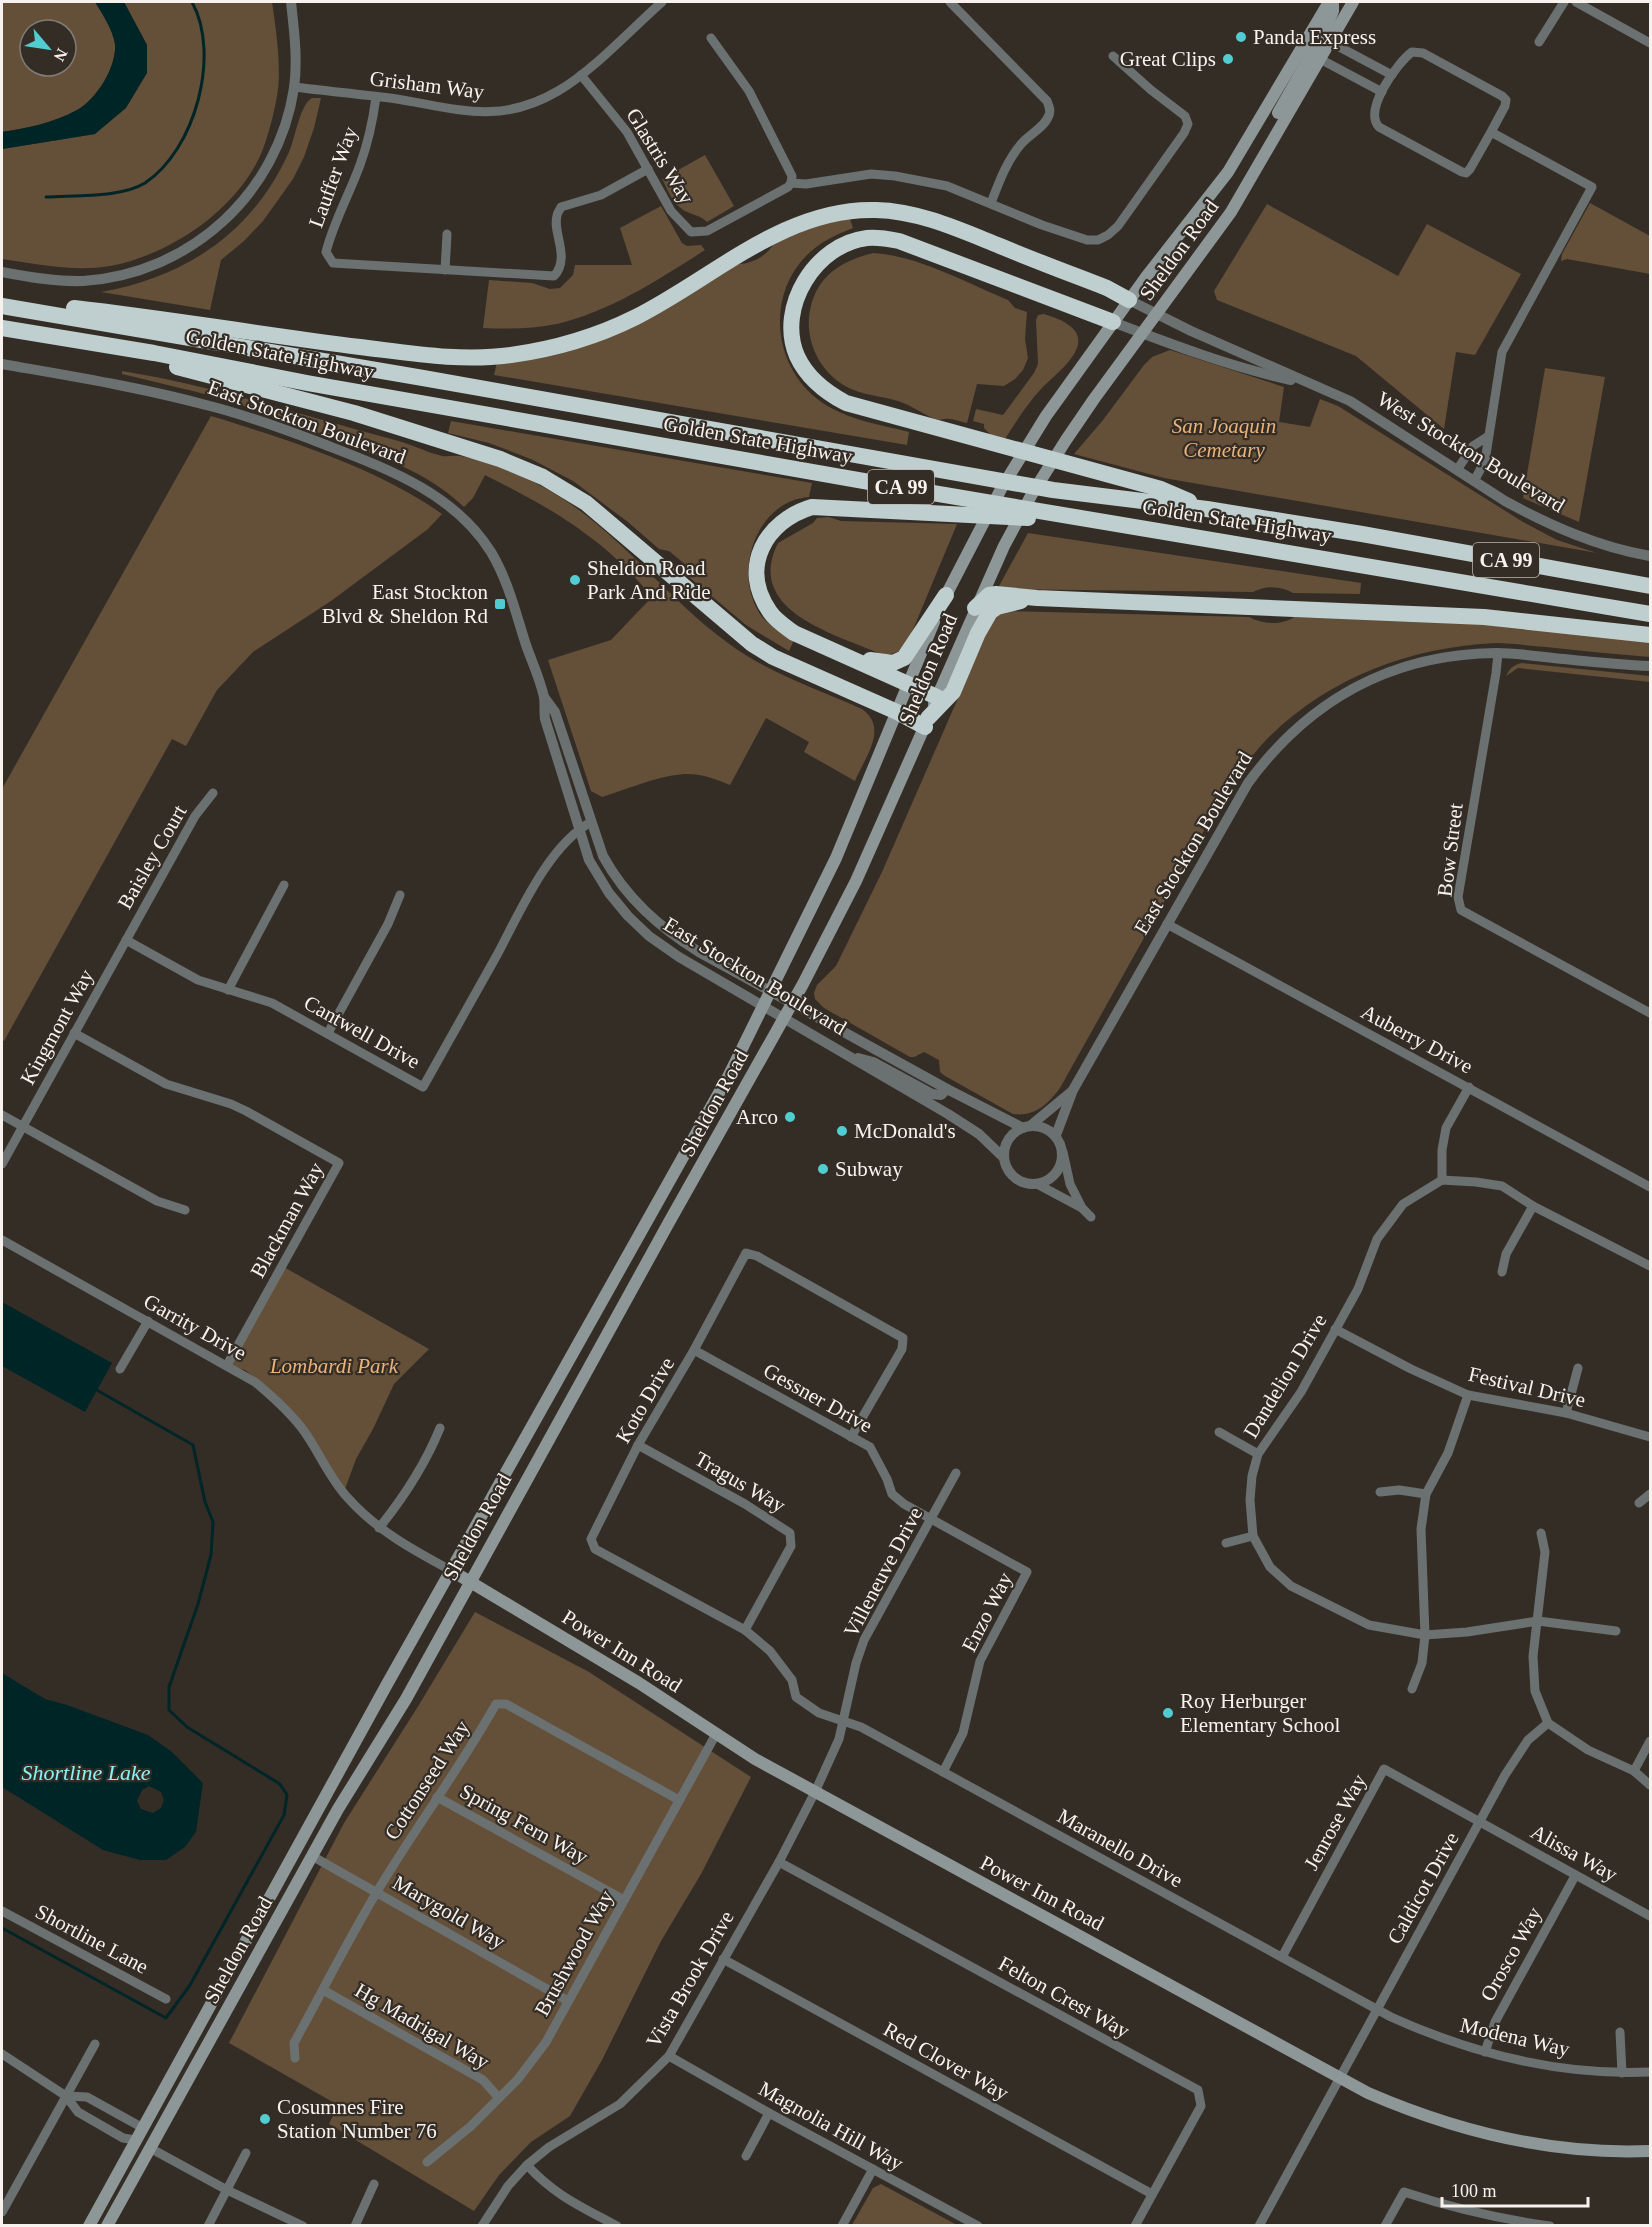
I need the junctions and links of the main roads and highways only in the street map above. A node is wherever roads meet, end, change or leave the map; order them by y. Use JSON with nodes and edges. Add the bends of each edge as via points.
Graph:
{"nodes":[{"id":1,"x":1331,"y":2,"type":"edge"},
{"id":2,"x":1353,"y":2,"type":"edge"},
{"id":3,"x":1260,"y":161,"type":"junction"},
{"id":4,"x":1129,"y":300,"type":"junction"},
{"id":5,"x":2,"y":304,"type":"edge"},
{"id":6,"x":1113,"y":322,"type":"junction"},
{"id":7,"x":2,"y":328,"type":"edge"},
{"id":8,"x":153,"y":352,"type":"junction"},
{"id":9,"x":1207,"y":508,"type":"junction"},
{"id":10,"x":1107,"y":522,"type":"junction"},
{"id":11,"x":1650,"y":586,"type":"edge"},
{"id":12,"x":946,"y":595,"type":"junction"},
{"id":13,"x":1037,"y":598,"type":"junction"},
{"id":14,"x":975,"y":608,"type":"junction"},
{"id":15,"x":1650,"y":614,"type":"edge"},
{"id":16,"x":1650,"y":635,"type":"edge"},
{"id":17,"x":851,"y":657,"type":"junction"},
{"id":18,"x":908,"y":683,"type":"junction"},
{"id":19,"x":937,"y":697,"type":"junction"},
{"id":20,"x":897,"y":711,"type":"junction"},
{"id":21,"x":926,"y":723,"type":"junction"},
{"id":22,"x":452,"y":1571,"type":"junction"},
{"id":23,"x":470,"y":1581,"type":"junction"},
{"id":24,"x":181,"y":2093,"type":"junction"},
{"id":25,"x":136,"y":2140,"type":"junction"},
{"id":26,"x":150,"y":2148,"type":"junction"},
{"id":27,"x":1650,"y":2151,"type":"edge"},
{"id":28,"x":108,"y":2192,"type":"junction"},
{"id":29,"x":89,"y":2226,"type":"edge"},
{"id":30,"x":106,"y":2226,"type":"edge"}],
"edges":[{"from":1,"to":3,"type":"main road","via":[[1327,26],[1266,136]]},
{"from":1,"to":4,"type":"main road","name":"Sheldon Road","via":[[1228,172]]},
{"from":2,"to":3,"type":"main road","name":"Sheldon Road"},
{"from":3,"to":14,"type":"main road","name":"Sheldon Road","via":[[1231,212],[1066,440],[1004,546]]},
{"from":4,"to":5,"type":"highway","via":[[935,221],[876,210],[850,211],[796,224],[653,308],[602,333],[507,355],[446,357],[301,340],[157,317]]},
{"from":4,"to":6,"type":"main road","name":"Sheldon Road"},
{"from":5,"to":9,"type":"highway","name":"Golden State Highway","number":"CA 99","via":[[1053,490]]},
{"from":6,"to":9,"type":"highway","via":[[899,241],[868,238],[841,246],[816,266],[799,292],[792,324],[796,354],[805,370],[831,395],[846,403],[1161,489]]},
{"from":6,"to":12,"type":"main road","name":"Sheldon Road","via":[[1037,430],[1001,489]]},
{"from":7,"to":8,"type":"highway","name":"Golden State Highway","number":"CA 99"},
{"from":8,"to":10,"type":"highway","name":"Golden State Highway","number":"CA 99","via":[[307,383]]},
{"from":8,"to":20,"type":"highway","via":[[179,368],[354,413],[500,459],[543,477],[586,503],[752,644]]},
{"from":9,"to":11,"type":"highway","name":"Golden State Highway","number":"CA 99"},
{"from":10,"to":15,"type":"highway","name":"Golden State Highway","number":"CA 99"},
{"from":10,"to":17,"type":"highway","via":[[812,507],[799,511],[766,540],[758,561],[757,583],[770,612],[781,623],[794,633]]},
{"from":12,"to":17,"type":"highway","via":[[904,658],[893,663]]},
{"from":12,"to":18,"type":"main road","name":"Sheldon Road"},
{"from":13,"to":14,"type":"highway","via":[[995,594]]},
{"from":13,"to":16,"type":"highway","via":[[1484,617]]},
{"from":13,"to":21,"type":"highway","via":[[990,612],[953,692]]},
{"from":14,"to":19,"type":"main road","name":"Sheldon Road"},
{"from":17,"to":18,"type":"highway"},
{"from":18,"to":19,"type":"highway"},
{"from":18,"to":20,"type":"main road","name":"Sheldon Road"},
{"from":19,"to":21,"type":"main road","name":"Sheldon Road"},
{"from":20,"to":21,"type":"highway"},
{"from":20,"to":22,"type":"main road","name":"Sheldon Road","via":[[836,858],[772,990]]},
{"from":21,"to":23,"type":"main road","name":"Sheldon Road","via":[[856,881],[784,1019]]},
{"from":22,"to":23,"type":"main road","name":"Power Inn Road"},
{"from":22,"to":25,"type":"main road","name":"Sheldon Road"},
{"from":23,"to":24,"type":"main road","name":"Sheldon Road"},
{"from":23,"to":27,"type":"main road","name":"Power Inn Road","via":[[639,1683],[755,1759],[1368,2093],[1473,2131],[1544,2146]]},
{"from":24,"to":25,"type":"main road","via":[[159,2112],[147,2135]]},
{"from":24,"to":26,"type":"main road","name":"Sheldon Road"},
{"from":25,"to":28,"type":"main road","name":"Sheldon Road"},
{"from":26,"to":28,"type":"main road","via":[[138,2151]]},
{"from":26,"to":30,"type":"main road","name":"Sheldon Road"},
{"from":28,"to":29,"type":"main road","name":"Sheldon Road"}]}
